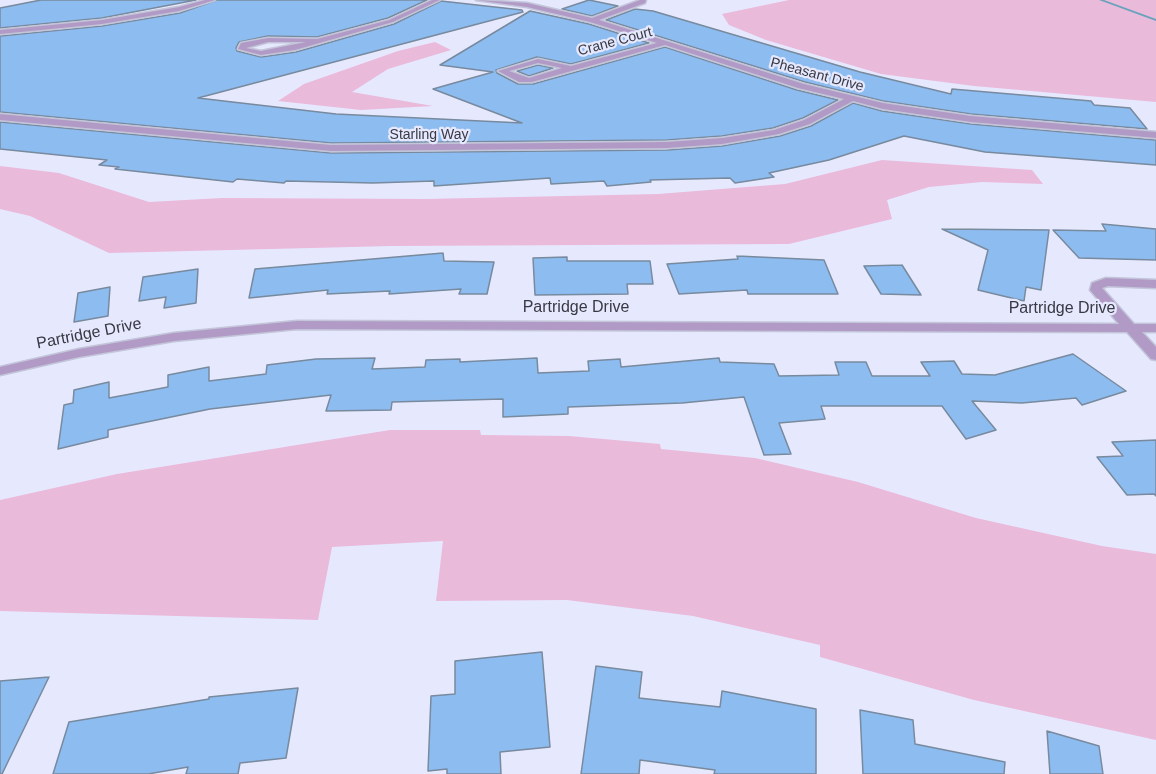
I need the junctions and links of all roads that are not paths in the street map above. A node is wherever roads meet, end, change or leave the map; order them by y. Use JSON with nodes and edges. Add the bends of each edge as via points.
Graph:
{"nodes":[{"id":1,"x":212,"y":0,"type":"edge"},
{"id":2,"x":437,"y":0,"type":"edge"},
{"id":3,"x":479,"y":0,"type":"edge"},
{"id":4,"x":643,"y":0,"type":"edge"},
{"id":5,"x":592,"y":20,"type":"junction"},
{"id":6,"x":0,"y":32,"type":"edge"},
{"id":7,"x":314,"y":40,"type":"junction"},
{"id":8,"x":665,"y":43,"type":"junction"},
{"id":9,"x":571,"y":68,"type":"junction"},
{"id":10,"x":850,"y":99,"type":"junction"},
{"id":11,"x":0,"y":117,"type":"edge"},
{"id":12,"x":1156,"y":135,"type":"edge"},
{"id":13,"x":1156,"y":284,"type":"edge"},
{"id":14,"x":1129,"y":328,"type":"junction"},
{"id":15,"x":1156,"y":328,"type":"edge"},
{"id":16,"x":1156,"y":356,"type":"edge"},
{"id":17,"x":0,"y":371,"type":"edge"}],
"edges":[{"from":1,"to":6,"type":"street","via":[[102,22]]},
{"from":2,"to":7,"type":"street","via":[[391,21]]},
{"from":3,"to":5,"type":"street","name":"Pheasant Drive","via":[[527,5]]},
{"from":4,"to":5,"type":"street"},
{"from":5,"to":8,"type":"street","name":"Pheasant Drive"},
{"from":7,"to":7,"type":"street","via":[[268,40],[244,45],[242,49],[261,53]]},
{"from":8,"to":9,"type":"street","name":"Crane Court"},
{"from":8,"to":10,"type":"street","name":"Pheasant Drive"},
{"from":9,"to":9,"type":"street","name":"Crane Court","via":[[538,61],[502,71],[529,80]]},
{"from":10,"to":11,"type":"street","name":"Starling Way","via":[[807,122],[776,132],[667,145],[332,148]]},
{"from":10,"to":12,"type":"street","name":"Pheasant Drive","via":[[971,119]]},
{"from":13,"to":14,"type":"street","via":[[1106,282],[1096,286]]},
{"from":14,"to":15,"type":"street","name":"Partridge Drive"},
{"from":14,"to":16,"type":"street"},
{"from":14,"to":17,"type":"street","name":"Partridge Drive","via":[[297,325],[174,337]]}]}
